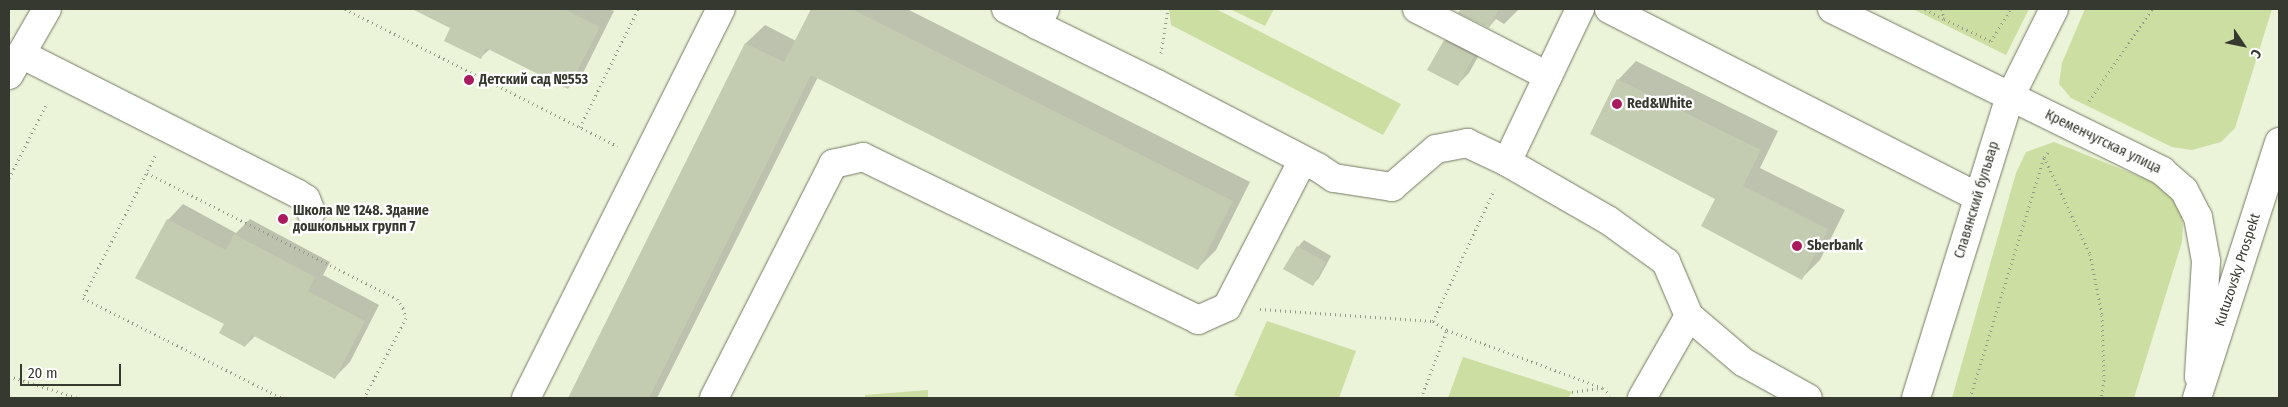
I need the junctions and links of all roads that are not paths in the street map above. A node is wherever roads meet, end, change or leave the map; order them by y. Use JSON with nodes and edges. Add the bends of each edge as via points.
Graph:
{"nodes":[{"id":1,"x":47,"y":9,"type":"edge"},
{"id":2,"x":720,"y":9,"type":"edge"},
{"id":3,"x":1006,"y":9,"type":"edge"},
{"id":4,"x":1417,"y":9,"type":"edge"},
{"id":5,"x":1580,"y":9,"type":"edge"},
{"id":6,"x":1609,"y":9,"type":"edge"},
{"id":7,"x":1832,"y":9,"type":"edge"},
{"id":8,"x":2054,"y":9,"type":"edge"},
{"id":9,"x":1041,"y":17,"type":"edge"},
{"id":10,"x":15,"y":64,"type":"edge"},
{"id":11,"x":1548,"y":76,"type":"junction"},
{"id":12,"x":2010,"y":98,"type":"junction"},
{"id":13,"x":2279,"y":142,"type":"edge"},
{"id":14,"x":1303,"y":160,"type":"junction"},
{"id":15,"x":1507,"y":162,"type":"junction"},
{"id":16,"x":1978,"y":197,"type":"junction"},
{"id":17,"x":311,"y":212,"type":"dead end"},
{"id":18,"x":1689,"y":316,"type":"junction"},
{"id":19,"x":2198,"y":396,"type":"edge"},
{"id":20,"x":526,"y":398,"type":"edge"},
{"id":21,"x":714,"y":398,"type":"edge"},
{"id":22,"x":1642,"y":398,"type":"edge"},
{"id":23,"x":1808,"y":398,"type":"edge"},
{"id":24,"x":1916,"y":398,"type":"edge"}],
"edges":[{"from":1,"to":10,"type":"street"},
{"from":2,"to":20,"type":"street"},
{"from":3,"to":9,"type":"street"},
{"from":4,"to":11,"type":"street"},
{"from":5,"to":11,"type":"street"},
{"from":6,"to":16,"type":"street"},
{"from":7,"to":12,"type":"street","name":"Кременчугская улица"},
{"from":8,"to":12,"type":"street","name":"Славянский бульвар"},
{"from":9,"to":14,"type":"street","via":[[1157,84]]},
{"from":10,"to":17,"type":"street","via":[[61,74],[298,194],[306,199]]},
{"from":11,"to":15,"type":"street"},
{"from":12,"to":16,"type":"street","name":"Славянский бульвар"},
{"from":12,"to":19,"type":"street","name":"Кременчугская улица","via":[[2162,170],[2184,190],[2198,217],[2206,262]]},
{"from":13,"to":19,"type":"street","name":"Kutuzovsky Prospekt"},
{"from":14,"to":15,"type":"street","via":[[1334,178],[1392,187],[1436,149],[1467,143]]},
{"from":14,"to":21,"type":"street","via":[[1227,307],[1198,320],[863,157],[833,164]]},
{"from":15,"to":18,"type":"street","via":[[1608,220],[1666,262]]},
{"from":16,"to":24,"type":"street","name":"Славянский бульвар"},
{"from":18,"to":22,"type":"street"},
{"from":18,"to":23,"type":"street","via":[[1743,362]]}]}
